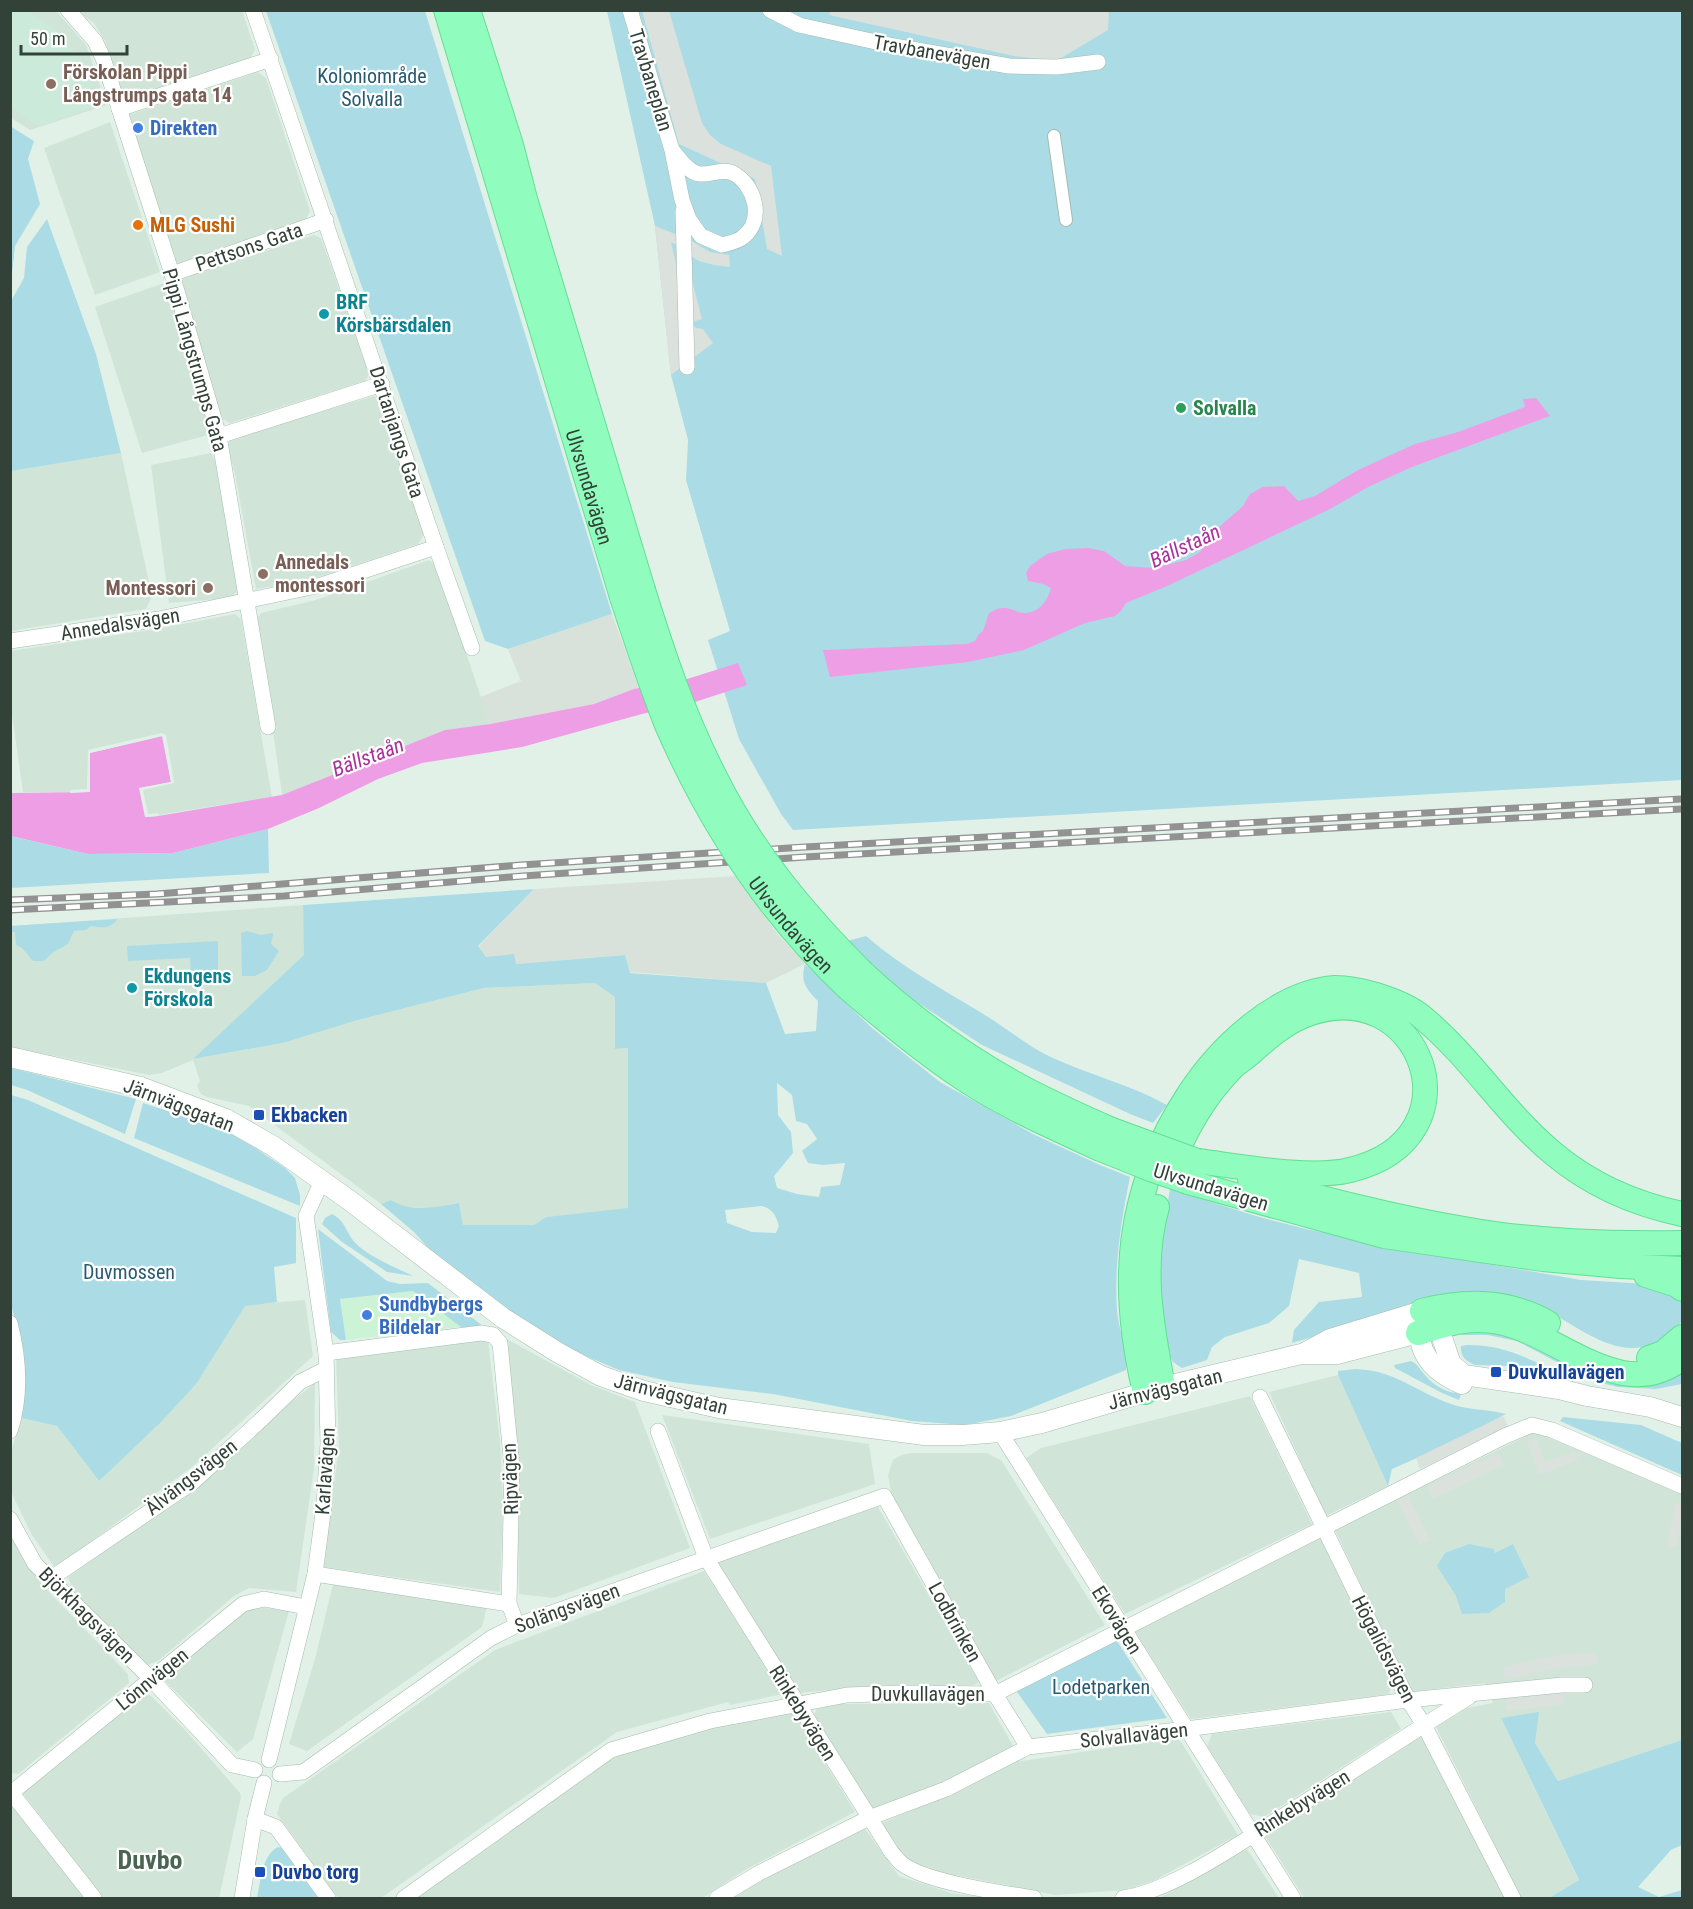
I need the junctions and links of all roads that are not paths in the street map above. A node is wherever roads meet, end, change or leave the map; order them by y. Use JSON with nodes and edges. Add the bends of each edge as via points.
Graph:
{"nodes":[{"id":1,"x":68,"y":10,"type":"edge"},
{"id":2,"x":253,"y":10,"type":"edge"},
{"id":3,"x":446,"y":10,"type":"edge"},
{"id":4,"x":468,"y":10,"type":"edge"},
{"id":5,"x":630,"y":10,"type":"edge"},
{"id":6,"x":770,"y":10,"type":"edge"},
{"id":7,"x":271,"y":59,"type":"junction"},
{"id":8,"x":1098,"y":62,"type":"dead end"},
{"id":9,"x":119,"y":110,"type":"junction"},
{"id":10,"x":1054,"y":136,"type":"dead end"},
{"id":11,"x":672,"y":150,"type":"junction"},
{"id":12,"x":682,"y":200,"type":"junction"},
{"id":13,"x":326,"y":220,"type":"junction"},
{"id":14,"x":1066,"y":220,"type":"dead end"},
{"id":15,"x":172,"y":274,"type":"junction"},
{"id":16,"x":687,"y":367,"type":"dead end"},
{"id":17,"x":382,"y":384,"type":"junction"},
{"id":18,"x":219,"y":436,"type":"junction"},
{"id":19,"x":436,"y":547,"type":"junction"},
{"id":20,"x":632,"y":593,"type":"junction"},
{"id":21,"x":246,"y":601,"type":"junction"},
{"id":22,"x":10,"y":641,"type":"edge"},
{"id":23,"x":472,"y":648,"type":"dead end"},
{"id":24,"x":268,"y":727,"type":"dead end"},
{"id":25,"x":10,"y":1057,"type":"edge"},
{"id":26,"x":1192,"y":1172,"type":"junction"},
{"id":27,"x":321,"y":1181,"type":"junction"},
{"id":28,"x":1683,"y":1214,"type":"edge"},
{"id":29,"x":1683,"y":1243,"type":"edge"},
{"id":30,"x":1621,"y":1266,"type":"junction"},
{"id":31,"x":1683,"y":1269,"type":"edge"},
{"id":32,"x":1683,"y":1289,"type":"edge"},
{"id":33,"x":10,"y":1323,"type":"edge"},
{"id":34,"x":1426,"y":1323,"type":"junction"},
{"id":35,"x":1683,"y":1337,"type":"edge"},
{"id":36,"x":326,"y":1353,"type":"junction"},
{"id":37,"x":1683,"y":1358,"type":"edge"},
{"id":38,"x":326,"y":1369,"type":"junction"},
{"id":39,"x":13,"y":1371,"type":"edge"},
{"id":40,"x":1154,"y":1390,"type":"junction"},
{"id":41,"x":1260,"y":1397,"type":"dead end"},
{"id":42,"x":1683,"y":1417,"type":"edge"},
{"id":43,"x":10,"y":1431,"type":"edge"},
{"id":44,"x":658,"y":1431,"type":"dead end"},
{"id":45,"x":1000,"y":1432,"type":"junction"},
{"id":46,"x":1683,"y":1486,"type":"edge"},
{"id":47,"x":884,"y":1496,"type":"joint"},
{"id":48,"x":10,"y":1519,"type":"edge"},
{"id":49,"x":1324,"y":1527,"type":"junction"},
{"id":50,"x":706,"y":1558,"type":"junction"},
{"id":51,"x":315,"y":1574,"type":"junction"},
{"id":52,"x":50,"y":1579,"type":"junction"},
{"id":53,"x":509,"y":1604,"type":"junction"},
{"id":54,"x":306,"y":1607,"type":"junction"},
{"id":55,"x":517,"y":1625,"type":"junction"},
{"id":56,"x":1122,"y":1628,"type":"junction"},
{"id":57,"x":151,"y":1679,"type":"junction"},
{"id":58,"x":1585,"y":1685,"type":"dead end"},
{"id":59,"x":995,"y":1694,"type":"junction"},
{"id":60,"x":1474,"y":1695,"type":"junction"},
{"id":61,"x":1408,"y":1700,"type":"junction"},
{"id":62,"x":798,"y":1704,"type":"junction"},
{"id":63,"x":1424,"y":1725,"type":"junction"},
{"id":64,"x":1186,"y":1729,"type":"junction"},
{"id":65,"x":1028,"y":1747,"type":"junction"},
{"id":66,"x":269,"y":1760,"type":"junction"},
{"id":67,"x":255,"y":1770,"type":"junction"},
{"id":68,"x":280,"y":1774,"type":"junction"},
{"id":69,"x":264,"y":1783,"type":"junction"},
{"id":70,"x":11,"y":1793,"type":"edge"},
{"id":71,"x":868,"y":1818,"type":"junction"},
{"id":72,"x":255,"y":1819,"type":"junction"},
{"id":73,"x":1252,"y":1835,"type":"junction"},
{"id":74,"x":94,"y":1899,"type":"edge"},
{"id":75,"x":242,"y":1899,"type":"edge"},
{"id":76,"x":328,"y":1899,"type":"edge"},
{"id":77,"x":404,"y":1899,"type":"edge"},
{"id":78,"x":717,"y":1899,"type":"edge"},
{"id":79,"x":1034,"y":1899,"type":"edge"},
{"id":80,"x":1123,"y":1899,"type":"edge"},
{"id":81,"x":1293,"y":1899,"type":"edge"},
{"id":82,"x":1513,"y":1899,"type":"edge"}],
"edges":[{"from":1,"to":9,"type":"street","name":"Pippi Långstrumps Gata","via":[[95,40]]},
{"from":2,"to":7,"type":"street","name":"Dartanjangs Gata"},
{"from":3,"to":20,"type":"main road","name":"Ulvsundavägen"},
{"from":4,"to":20,"type":"main road","name":"Ulvsundavägen","via":[[510,145]]},
{"from":5,"to":11,"type":"street","name":"Travbaneplan"},
{"from":6,"to":8,"type":"street","name":"Travbanevägen","via":[[799,25],[1009,66],[1057,67]]},
{"from":7,"to":9,"type":"street"},
{"from":7,"to":13,"type":"street","name":"Dartanjangs Gata"},
{"from":9,"to":15,"type":"street","name":"Pippi Långstrumps Gata"},
{"from":10,"to":14,"type":"street"},
{"from":11,"to":12,"type":"street","name":"Travbaneplan"},
{"from":11,"to":12,"type":"street","name":"Travbaneplan","via":[[687,168],[700,174],[722,170],[742,180],[753,199],[756,216],[744,237],[722,245],[701,236]]},
{"from":12,"to":16,"type":"street"},
{"from":13,"to":15,"type":"street","name":"Pettsons Gata"},
{"from":13,"to":17,"type":"street","name":"Dartanjangs Gata"},
{"from":15,"to":18,"type":"street","name":"Pippi Långstrumps Gata"},
{"from":17,"to":18,"type":"street"},
{"from":17,"to":19,"type":"street","name":"Dartanjangs Gata"},
{"from":18,"to":21,"type":"street","name":"Pippi Långstrumps Gata"},
{"from":19,"to":21,"type":"street","name":"Annedalsvägen","via":[[321,585]]},
{"from":19,"to":23,"type":"street","name":"Dartanjangs Gata"},
{"from":20,"to":26,"type":"main road","name":"Ulvsundavägen","bridge":true,"via":[[646,670],[667,725],[709,812],[742,864],[802,942],[966,1054],[1105,1139]]},
{"from":21,"to":22,"type":"street","name":"Annedalsvägen","via":[[159,619]]},
{"from":21,"to":24,"type":"street","name":"Pippi Långstrumps Gata"},
{"from":25,"to":27,"type":"street","name":"Järnvägsgatan","via":[[141,1087],[226,1119],[273,1146]]},
{"from":26,"to":29,"type":"main road","name":"Ulvsundavägen","via":[[1238,1176],[1465,1230],[1546,1240]]},
{"from":26,"to":30,"type":"main road","name":"Ulvsundavägen","via":[[1384,1236],[1532,1258]]},
{"from":26,"to":40,"type":"main road","via":[[1330,1174],[1350,1171],[1387,1156],[1413,1134],[1420,1120],[1424,1085],[1415,1049],[1384,1017],[1352,1008],[1319,1011],[1286,1025],[1268,1038],[1234,1067],[1211,1094],[1173,1160],[1152,1224],[1149,1302]]},
{"from":27,"to":36,"type":"street","name":"Karlavägen","via":[[306,1216]]},
{"from":27,"to":45,"type":"street","name":"Järnvägsgatan","via":[[503,1318],[601,1376],[644,1391],[719,1408],[924,1435]]},
{"from":28,"to":40,"type":"main road","via":[[1626,1197],[1570,1166],[1536,1138],[1439,1032],[1394,1000],[1335,988],[1292,999],[1252,1026],[1195,1085],[1154,1163],[1137,1217],[1130,1284],[1132,1315]]},
{"from":30,"to":31,"type":"main road","name":"Ulvsundavägen"},
{"from":30,"to":32,"type":"main road"},
{"from":33,"to":39,"type":"street","via":[[16,1347]]},
{"from":34,"to":35,"type":"main road","via":[[1446,1305],[1511,1307],[1600,1352],[1630,1359],[1647,1359],[1663,1353]]},
{"from":34,"to":37,"type":"main road","via":[[1500,1322],[1550,1340],[1620,1374],[1654,1372]]},
{"from":34,"to":40,"type":"street","name":"Järnvägsgatan","via":[[1337,1354],[1300,1354]]},
{"from":34,"to":42,"type":"street","via":[[1427,1358],[1448,1378],[1465,1386],[1587,1396]]},
{"from":36,"to":38,"type":"street","name":"Karlavägen"},
{"from":36,"to":53,"type":"street","name":"Ripvägen","via":[[481,1333],[493,1335],[500,1343],[512,1467]]},
{"from":38,"to":51,"type":"street","name":"Karlavägen","via":[[328,1444]]},
{"from":38,"to":52,"type":"street","name":"Älvängsvägen","via":[[300,1382],[193,1482]]},
{"from":39,"to":43,"type":"street","via":[[17,1396]]},
{"from":40,"to":45,"type":"street","name":"Järnvägsgatan"},
{"from":41,"to":49,"type":"street","name":"Högalidsvägen"},
{"from":44,"to":50,"type":"street","name":"Rinkebyvägen"},
{"from":45,"to":56,"type":"street","name":"Ekovägen"},
{"from":46,"to":49,"type":"street","name":"Duvkullavägen","via":[[1532,1425]]},
{"from":47,"to":50,"type":"street","name":"Solängsvägen"},
{"from":47,"to":59,"type":"street","name":"Lodbrinken"},
{"from":48,"to":52,"type":"street","name":"Björkhagsvägen","via":[[35,1564]]},
{"from":49,"to":56,"type":"street","name":"Duvkullavägen"},
{"from":49,"to":61,"type":"street","name":"Högalidsvägen"},
{"from":50,"to":55,"type":"street","name":"Solängsvägen"},
{"from":50,"to":62,"type":"street","name":"Rinkebyvägen"},
{"from":51,"to":53,"type":"street"},
{"from":51,"to":54,"type":"street","name":"Karlavägen"},
{"from":52,"to":57,"type":"street","name":"Björkhagsvägen"},
{"from":53,"to":55,"type":"street","name":"Ripvägen"},
{"from":54,"to":57,"type":"street","name":"Lönnvägen","via":[[264,1599],[243,1604]]},
{"from":54,"to":66,"type":"street","name":"Karlavägen"},
{"from":55,"to":68,"type":"street","name":"Solängsvägen","via":[[491,1638],[303,1772]]},
{"from":56,"to":59,"type":"street","name":"Duvkullavägen"},
{"from":56,"to":64,"type":"street","name":"Ekovägen"},
{"from":57,"to":67,"type":"street","name":"Björkhagsvägen","via":[[232,1765]]},
{"from":57,"to":70,"type":"street","name":"Lönnvägen"},
{"from":58,"to":60,"type":"street","name":"Solvallavägen"},
{"from":59,"to":62,"type":"street","name":"Duvkullavägen","via":[[902,1692],[847,1695]]},
{"from":59,"to":65,"type":"street","name":"Lodbrinken"},
{"from":60,"to":61,"type":"street","name":"Solvallavägen"},
{"from":60,"to":63,"type":"street","name":"Rinkebyvägen"},
{"from":61,"to":63,"type":"street","name":"Högalidsvägen"},
{"from":61,"to":64,"type":"street","name":"Solvallavägen"},
{"from":62,"to":71,"type":"street","name":"Rinkebyvägen"},
{"from":62,"to":77,"type":"street","name":"Duvkullavägen","via":[[710,1721],[611,1750]]},
{"from":63,"to":73,"type":"street","name":"Rinkebyvägen"},
{"from":63,"to":82,"type":"street","name":"Högalidsvägen"},
{"from":64,"to":65,"type":"street","name":"Solvallavägen"},
{"from":64,"to":73,"type":"street","name":"Ekovägen"},
{"from":65,"to":71,"type":"street","name":"Solvallavägen","via":[[946,1789]]},
{"from":66,"to":67,"type":"street"},
{"from":66,"to":68,"type":"street","via":[[278,1766]]},
{"from":67,"to":69,"type":"street","via":[[257,1779]]},
{"from":68,"to":69,"type":"street","via":[[273,1782]]},
{"from":69,"to":72,"type":"street"},
{"from":70,"to":74,"type":"street"},
{"from":71,"to":78,"type":"street","name":"Solvallavägen","via":[[759,1872]]},
{"from":71,"to":79,"type":"street","name":"Rinkebyvägen","via":[[901,1863],[912,1870]]},
{"from":72,"to":75,"type":"street"},
{"from":72,"to":76,"type":"street","via":[[276,1827]]},
{"from":73,"to":80,"type":"street","name":"Rinkebyvägen","via":[[1180,1878]]},
{"from":73,"to":81,"type":"street","name":"Ekovägen"}]}
